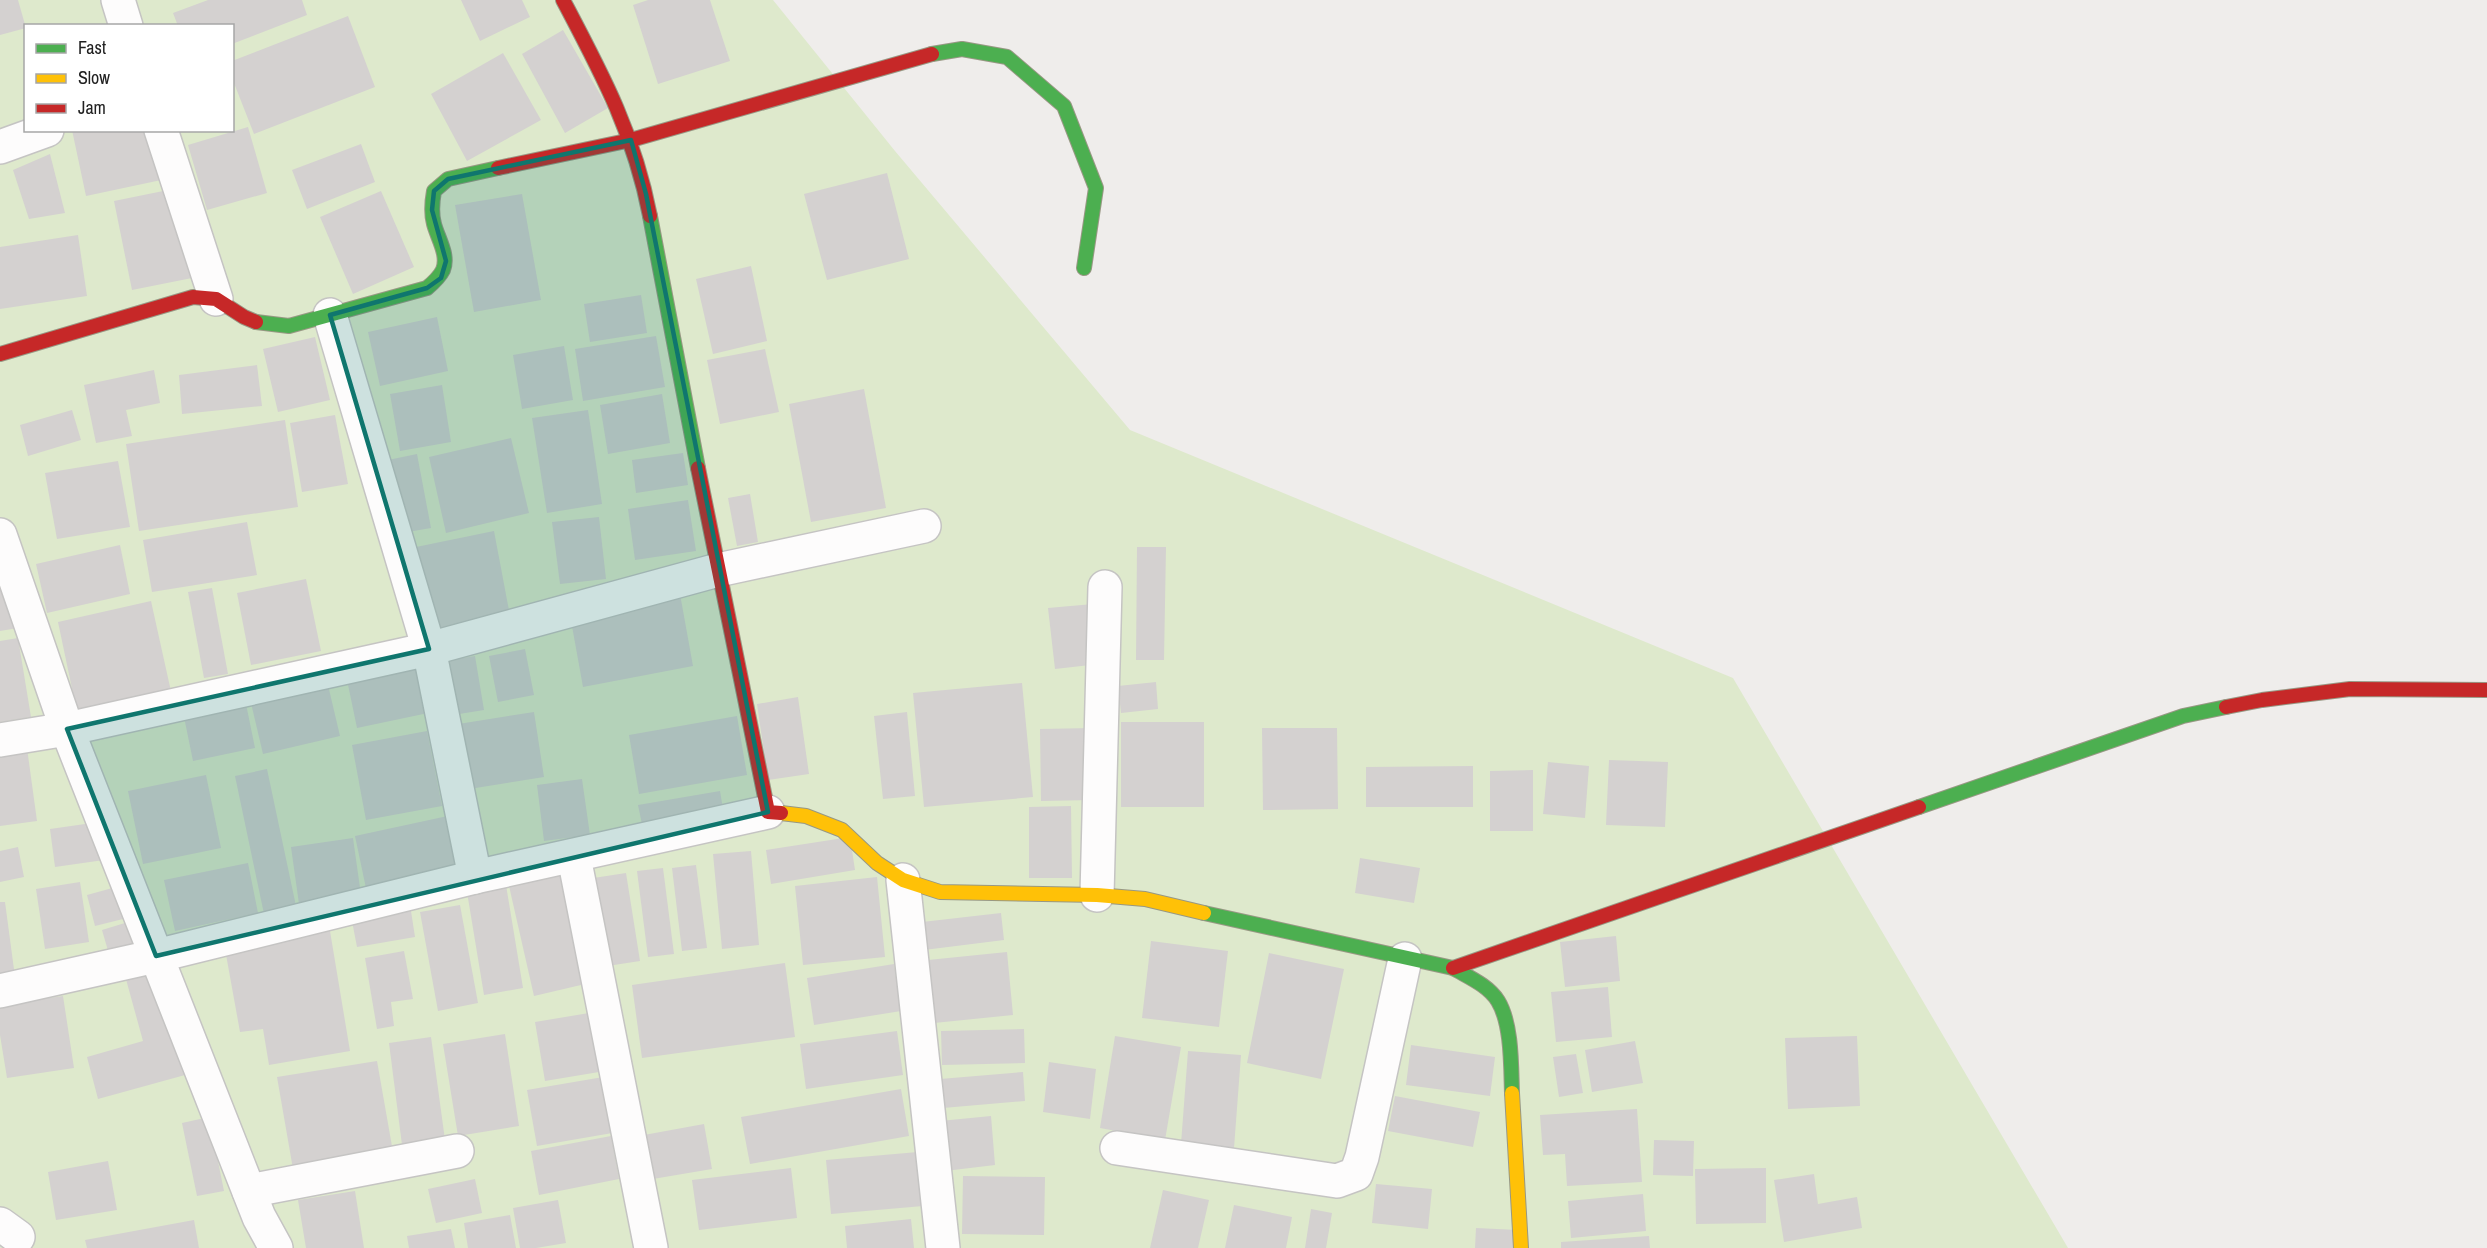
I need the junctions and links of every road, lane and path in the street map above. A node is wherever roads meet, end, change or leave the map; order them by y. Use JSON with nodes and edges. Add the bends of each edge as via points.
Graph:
{"nodes":[{"id":1,"x":118,"y":0,"type":"edge"},
{"id":2,"x":563,"y":0,"type":"edge"},
{"id":3,"x":125,"y":24,"type":"edge"},
{"id":4,"x":41,"y":132,"type":"edge"},
{"id":5,"x":162,"y":132,"type":"edge"},
{"id":6,"x":630,"y":140,"type":"junction"},
{"id":7,"x":0,"y":147,"type":"edge"},
{"id":8,"x":1084,"y":268,"type":"dead end"},
{"id":9,"x":216,"y":299,"type":"junction"},
{"id":10,"x":330,"y":315,"type":"junction"},
{"id":11,"x":0,"y":354,"type":"edge"},
{"id":12,"x":924,"y":526,"type":"dead end"},
{"id":13,"x":0,"y":535,"type":"edge"},
{"id":14,"x":718,"y":570,"type":"junction"},
{"id":15,"x":1105,"y":587,"type":"dead end"},
{"id":16,"x":429,"y":648,"type":"junction"},
{"id":17,"x":2487,"y":690,"type":"edge"},
{"id":18,"x":68,"y":729,"type":"junction"},
{"id":19,"x":0,"y":740,"type":"edge"},
{"id":20,"x":768,"y":812,"type":"junction"},
{"id":21,"x":574,"y":857,"type":"junction"},
{"id":22,"x":475,"y":877,"type":"junction"},
{"id":23,"x":903,"y":880,"type":"junction"},
{"id":24,"x":1097,"y":895,"type":"junction"},
{"id":25,"x":156,"y":956,"type":"junction"},
{"id":26,"x":1405,"y":959,"type":"junction"},
{"id":27,"x":1453,"y":968,"type":"junction"},
{"id":28,"x":0,"y":991,"type":"edge"},
{"id":29,"x":1117,"y":1148,"type":"dead end"},
{"id":30,"x":457,"y":1151,"type":"dead end"},
{"id":31,"x":249,"y":1191,"type":"junction"},
{"id":32,"x":276,"y":1248,"type":"edge"},
{"id":33,"x":651,"y":1248,"type":"edge"},
{"id":34,"x":943,"y":1248,"type":"edge"},
{"id":35,"x":1521,"y":1248,"type":"edge"}],
"edges":[{"from":1,"to":3,"type":"street"},
{"from":2,"to":6,"type":"street","via":[[612,95]]},
{"from":4,"to":7,"type":"street"},
{"from":5,"to":9,"type":"street"},
{"from":6,"to":8,"type":"street","via":[[924,55],[962,49],[1006,57],[1064,106],[1096,188]]},
{"from":6,"to":10,"type":"street","via":[[448,179],[434,190],[432,210],[446,261],[441,278],[427,288]]},
{"from":6,"to":14,"type":"street","via":[[646,194]]},
{"from":9,"to":10,"type":"street","via":[[262,324],[289,327]]},
{"from":9,"to":11,"type":"street","via":[[193,297]]},
{"from":10,"to":16,"type":"street"},
{"from":12,"to":14,"type":"street"},
{"from":13,"to":18,"type":"street"},
{"from":14,"to":16,"type":"street"},
{"from":14,"to":20,"type":"street"},
{"from":15,"to":24,"type":"street"},
{"from":16,"to":18,"type":"street"},
{"from":16,"to":22,"type":"street"},
{"from":17,"to":27,"type":"street","via":[[2350,689],[2262,700],[2183,716]]},
{"from":18,"to":19,"type":"street"},
{"from":18,"to":25,"type":"street"},
{"from":20,"to":21,"type":"street"},
{"from":20,"to":23,"type":"street","via":[[806,816],[842,830],[877,863]]},
{"from":21,"to":22,"type":"street"},
{"from":21,"to":33,"type":"street"},
{"from":22,"to":25,"type":"street"},
{"from":23,"to":24,"type":"street","via":[[940,892]]},
{"from":23,"to":34,"type":"street"},
{"from":24,"to":26,"type":"street","via":[[1145,899]]},
{"from":25,"to":28,"type":"street"},
{"from":25,"to":31,"type":"street"},
{"from":26,"to":27,"type":"street"},
{"from":26,"to":29,"type":"street","via":[[1356,1174],[1337,1181]]},
{"from":27,"to":35,"type":"street","via":[[1483,985],[1498,1001],[1509,1037]]},
{"from":30,"to":31,"type":"street"},
{"from":31,"to":32,"type":"street"}]}
